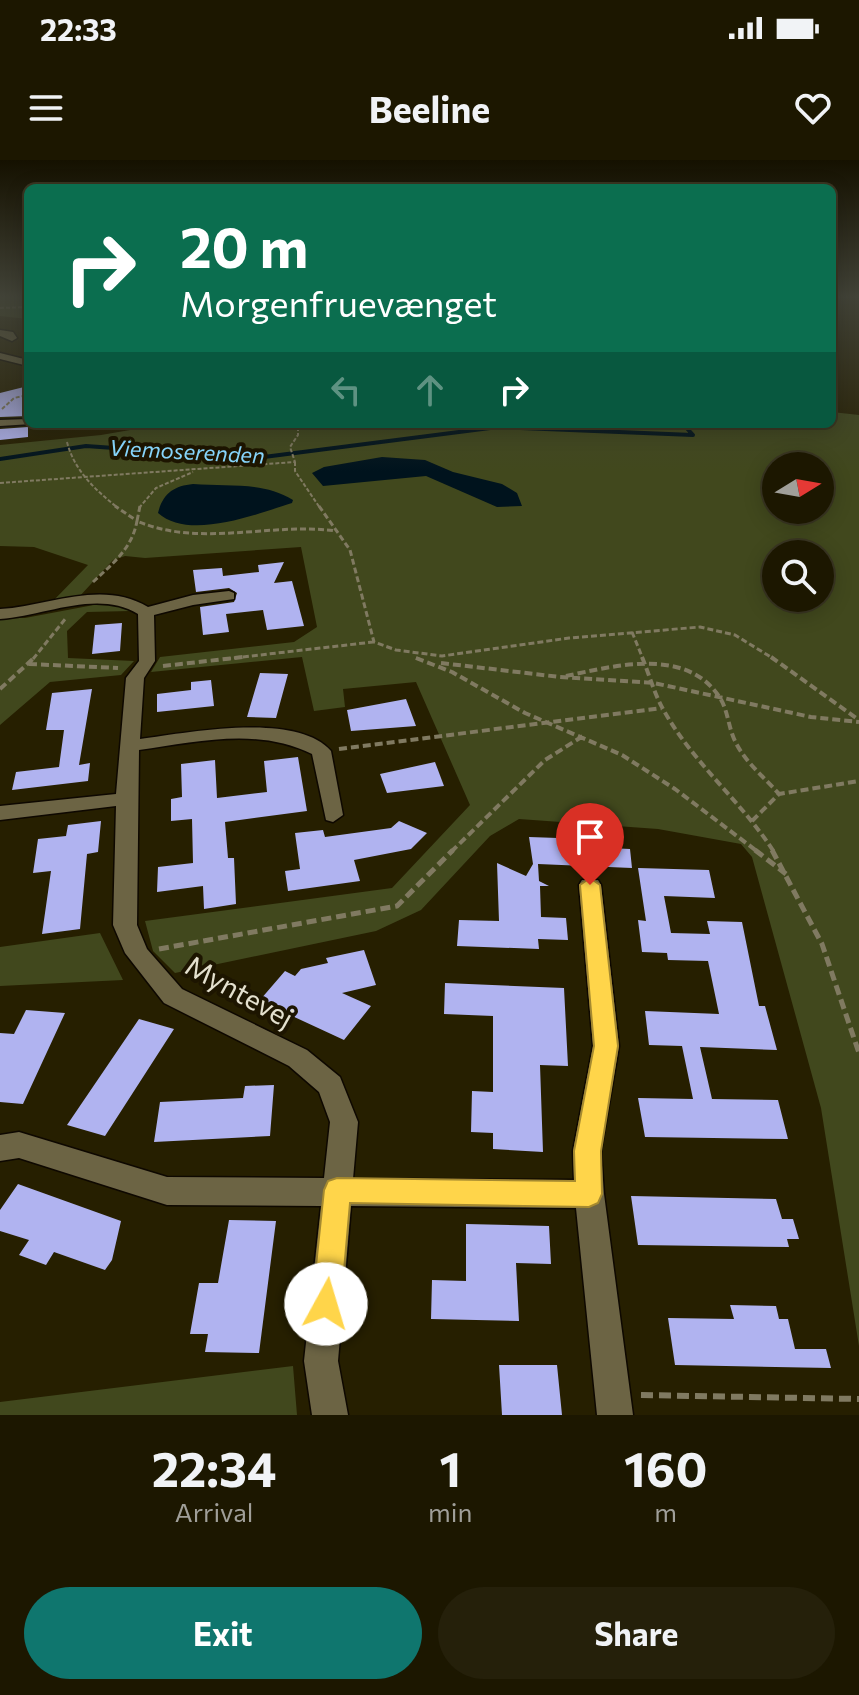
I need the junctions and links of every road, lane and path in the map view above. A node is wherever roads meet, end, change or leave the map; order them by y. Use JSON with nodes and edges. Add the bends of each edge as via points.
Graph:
{"nodes":[{"id":1,"x":0,"y":356,"type":"edge"},
{"id":2,"x":24,"y":362,"type":"edge"},
{"id":3,"x":24,"y":396,"type":"edge"},
{"id":4,"x":0,"y":410,"type":"edge"},
{"id":5,"x":24,"y":422,"type":"edge"},
{"id":6,"x":0,"y":423,"type":"edge"},
{"id":7,"x":298,"y":428,"type":"edge"},
{"id":8,"x":67,"y":442,"type":"dead end"},
{"id":9,"x":295,"y":461,"type":"junction"},
{"id":10,"x":200,"y":469,"type":"junction"},
{"id":11,"x":83,"y":475,"type":"junction"},
{"id":12,"x":0,"y":483,"type":"edge"},
{"id":13,"x":137,"y":521,"type":"junction"},
{"id":14,"x":338,"y":531,"type":"junction"},
{"id":15,"x":229,"y":596,"type":"dead end"},
{"id":16,"x":79,"y":601,"type":"junction"},
{"id":17,"x":146,"y":612,"type":"junction"},
{"id":18,"x":0,"y":614,"type":"edge"},
{"id":19,"x":632,"y":632,"type":"junction"},
{"id":20,"x":374,"y":642,"type":"junction"},
{"id":21,"x":410,"y":656,"type":"junction"},
{"id":22,"x":438,"y":663,"type":"junction"},
{"id":23,"x":29,"y":664,"type":"junction"},
{"id":24,"x":647,"y":665,"type":"junction"},
{"id":25,"x":142,"y":669,"type":"junction"},
{"id":26,"x":560,"y":677,"type":"junction"},
{"id":27,"x":654,"y":683,"type":"junction"},
{"id":28,"x":0,"y":689,"type":"edge"},
{"id":29,"x":720,"y":697,"type":"junction"},
{"id":30,"x":662,"y":708,"type":"junction"},
{"id":31,"x":859,"y":721,"type":"edge"},
{"id":32,"x":545,"y":723,"type":"junction"},
{"id":33,"x":583,"y":736,"type":"junction"},
{"id":34,"x":130,"y":746,"type":"junction"},
{"id":35,"x":321,"y":751,"type":"junction"},
{"id":36,"x":859,"y":781,"type":"edge"},
{"id":37,"x":779,"y":794,"type":"junction"},
{"id":38,"x":126,"y":799,"type":"junction"},
{"id":39,"x":0,"y":813,"type":"edge"},
{"id":40,"x":333,"y":815,"type":"dead end"},
{"id":41,"x":752,"y":821,"type":"junction"},
{"id":42,"x":788,"y":875,"type":"junction"},
{"id":43,"x":590,"y":885,"type":"dead end"},
{"id":44,"x":137,"y":953,"type":"junction"},
{"id":45,"x":859,"y":1053,"type":"edge"},
{"id":46,"x":0,"y":1148,"type":"edge"},
{"id":47,"x":337,"y":1190,"type":"junction"},
{"id":48,"x":589,"y":1194,"type":"junction"},
{"id":49,"x":859,"y":1399,"type":"edge"},
{"id":50,"x":614,"y":1405,"type":"edge"},
{"id":51,"x":330,"y":1415,"type":"edge"}],
"edges":[{"from":1,"to":2,"type":"street"},
{"from":3,"to":4,"type":"path"},
{"from":5,"to":6,"type":"street"},
{"from":7,"to":9,"type":"path","via":[[290,447]]},
{"from":8,"to":11,"type":"path"},
{"from":9,"to":10,"type":"path"},
{"from":9,"to":14,"type":"path","via":[[295,471]]},
{"from":10,"to":11,"type":"path"},
{"from":10,"to":13,"type":"path","via":[[147,496],[136,512]]},
{"from":11,"to":12,"type":"path"},
{"from":11,"to":13,"type":"path"},
{"from":13,"to":14,"type":"path","via":[[176,533],[313,525]]},
{"from":13,"to":16,"type":"path","via":[[128,549]]},
{"from":14,"to":20,"type":"path","via":[[350,550]]},
{"from":15,"to":17,"type":"street"},
{"from":16,"to":17,"type":"street","via":[[119,598]]},
{"from":16,"to":18,"type":"street","via":[[31,613]]},
{"from":16,"to":23,"type":"path"},
{"from":17,"to":25,"type":"street","name":"Myntevej","via":[[147,661]]},
{"from":19,"to":21,"type":"path","via":[[474,655]]},
{"from":19,"to":24,"type":"path"},
{"from":19,"to":31,"type":"path","via":[[684,627],[727,633],[762,650]]},
{"from":20,"to":21,"type":"path"},
{"from":20,"to":25,"type":"path"},
{"from":21,"to":22,"type":"path"},
{"from":22,"to":26,"type":"path"},
{"from":22,"to":32,"type":"path"},
{"from":23,"to":25,"type":"path"},
{"from":23,"to":28,"type":"path"},
{"from":24,"to":26,"type":"path"},
{"from":24,"to":27,"type":"path"},
{"from":24,"to":29,"type":"path","via":[[695,673]]},
{"from":25,"to":34,"type":"street","name":"Myntevej","via":[[135,678]]},
{"from":26,"to":27,"type":"path"},
{"from":27,"to":29,"type":"path"},
{"from":27,"to":30,"type":"path"},
{"from":29,"to":31,"type":"path","via":[[811,717]]},
{"from":29,"to":37,"type":"path","via":[[740,750]]},
{"from":30,"to":32,"type":"path"},
{"from":30,"to":41,"type":"path"},
{"from":32,"to":33,"type":"path"},
{"from":32,"to":35,"type":"path"},
{"from":33,"to":42,"type":"path","via":[[638,764]]},
{"from":33,"to":44,"type":"path","via":[[545,760],[397,906]]},
{"from":34,"to":35,"type":"street","via":[[260,732],[305,740]]},
{"from":34,"to":38,"type":"street","name":"Myntevej"},
{"from":35,"to":40,"type":"street"},
{"from":36,"to":37,"type":"path"},
{"from":37,"to":41,"type":"path"},
{"from":38,"to":39,"type":"street"},
{"from":38,"to":44,"type":"street","name":"Myntevej","via":[[125,925]]},
{"from":41,"to":42,"type":"path"},
{"from":42,"to":45,"type":"path","via":[[822,944]]},
{"from":43,"to":48,"type":"street","via":[[606,1046],[587,1151]]},
{"from":44,"to":47,"type":"street","name":"Myntevej","via":[[173,996],[298,1058],[330,1085],[344,1122]]},
{"from":46,"to":47,"type":"street","via":[[19,1145],[167,1191]]},
{"from":47,"to":48,"type":"street"},
{"from":47,"to":51,"type":"street","name":"Myntevej","via":[[321,1361]]},
{"from":48,"to":50,"type":"street"},
{"from":49,"to":50,"type":"path"}]}
